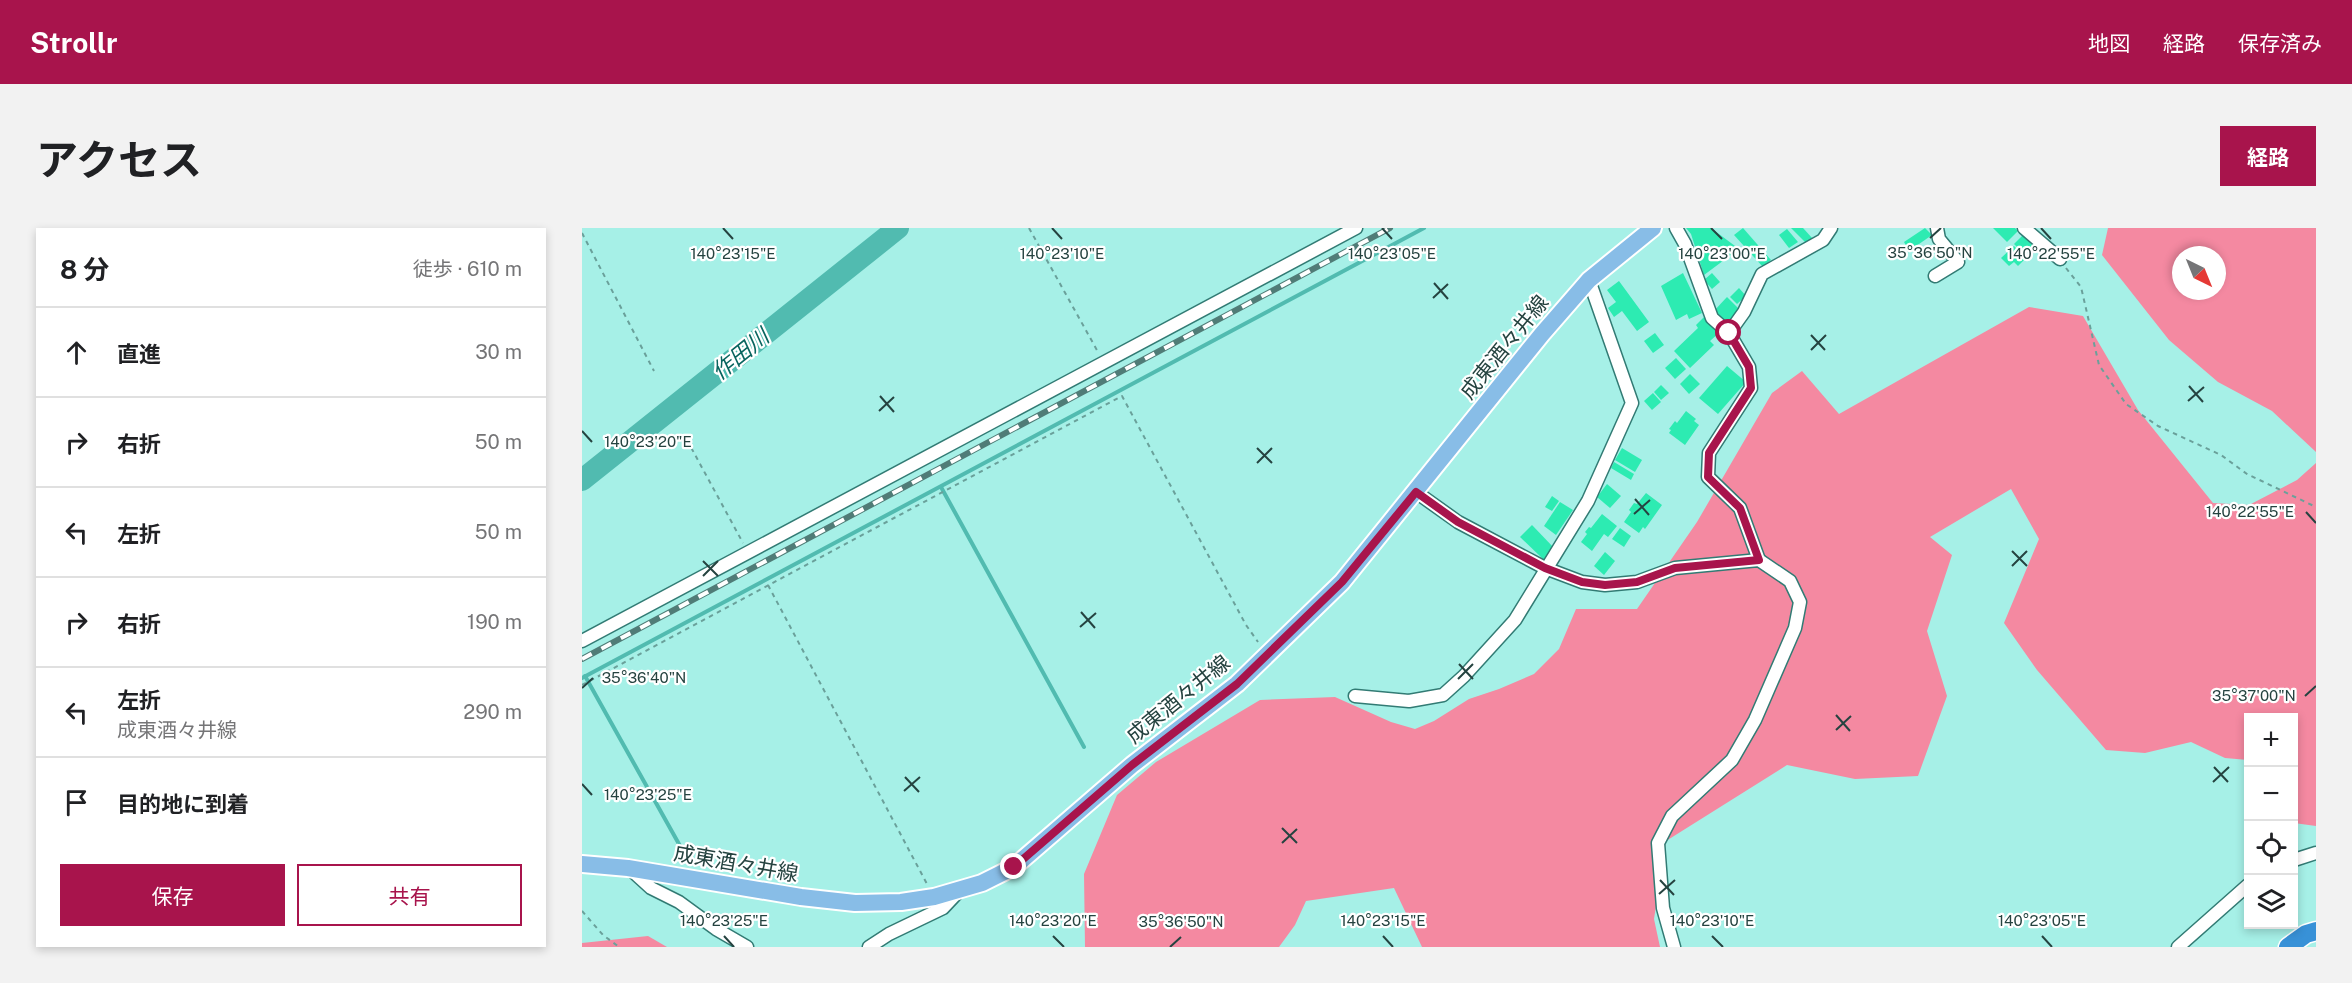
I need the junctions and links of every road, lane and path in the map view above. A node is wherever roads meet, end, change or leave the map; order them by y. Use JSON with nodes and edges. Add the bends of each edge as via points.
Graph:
{"nodes":[{"id":1,"x":1029,"y":228,"type":"edge"},
{"id":2,"x":1356,"y":228,"type":"edge"},
{"id":3,"x":1653,"y":228,"type":"edge"},
{"id":4,"x":1676,"y":228,"type":"edge"},
{"id":5,"x":1831,"y":228,"type":"edge"},
{"id":6,"x":1937,"y":228,"type":"edge"},
{"id":7,"x":2024,"y":228,"type":"edge"},
{"id":8,"x":582,"y":233,"type":"edge"},
{"id":9,"x":2060,"y":260,"type":"joint"},
{"id":10,"x":1935,"y":276,"type":"dead end"},
{"id":11,"x":1589,"y":280,"type":"junction"},
{"id":12,"x":1729,"y":333,"type":"junction"},
{"id":13,"x":1104,"y":362,"type":"junction"},
{"id":14,"x":654,"y":371,"type":"dead end"},
{"id":15,"x":687,"y":440,"type":"dead end"},
{"id":16,"x":1416,"y":492,"type":"junction"},
{"id":17,"x":2316,"y":507,"type":"edge"},
{"id":18,"x":748,"y":552,"type":"junction"},
{"id":19,"x":1759,"y":560,"type":"junction"},
{"id":20,"x":1545,"y":568,"type":"junction"},
{"id":21,"x":768,"y":585,"type":"junction"},
{"id":22,"x":582,"y":641,"type":"edge"},
{"id":23,"x":1266,"y":654,"type":"junction"},
{"id":24,"x":582,"y":685,"type":"edge"},
{"id":25,"x":1355,"y":696,"type":"dead end"},
{"id":26,"x":2316,"y":853,"type":"edge"},
{"id":27,"x":2298,"y":859,"type":"edge"},
{"id":28,"x":582,"y":864,"type":"edge"},
{"id":29,"x":628,"y":868,"type":"junction"},
{"id":30,"x":2244,"y":888,"type":"edge"},
{"id":31,"x":960,"y":890,"type":"junction"},
{"id":32,"x":934,"y":897,"type":"junction"},
{"id":33,"x":582,"y":911,"type":"edge"},
{"id":34,"x":2316,"y":931,"type":"edge"},
{"id":35,"x":2178,"y":946,"type":"edge"},
{"id":36,"x":618,"y":947,"type":"edge"},
{"id":37,"x":747,"y":947,"type":"edge"},
{"id":38,"x":869,"y":947,"type":"edge"},
{"id":39,"x":1674,"y":947,"type":"edge"},
{"id":40,"x":2288,"y":947,"type":"edge"}],
"edges":[{"from":1,"to":13,"type":"path"},
{"from":2,"to":13,"type":"street"},
{"from":3,"to":11,"type":"main road","name":"成東酒々井線"},
{"from":4,"to":12,"type":"street","via":[[1712,318]]},
{"from":5,"to":12,"type":"street","via":[[1823,240],[1762,274]]},
{"from":6,"to":10,"type":"street","via":[[1939,239],[1958,262]]},
{"from":7,"to":9,"type":"street"},
{"from":8,"to":14,"type":"path"},
{"from":9,"to":17,"type":"path","via":[[2081,287],[2099,365],[2126,404],[2158,426]]},
{"from":11,"to":16,"type":"main road","name":"成東酒々井線"},
{"from":11,"to":20,"type":"street","via":[[1632,402],[1588,501]]},
{"from":12,"to":19,"type":"street","via":[[1749,367],[1751,388],[1709,453],[1708,477],[1740,508]]},
{"from":13,"to":18,"type":"street"},
{"from":15,"to":18,"type":"path"},
{"from":16,"to":20,"type":"street","via":[[1458,522]]},
{"from":16,"to":23,"type":"main road","name":"成東酒々井線","via":[[1342,582]]},
{"from":18,"to":22,"type":"street"},
{"from":19,"to":20,"type":"street","via":[[1675,568],[1637,582],[1605,585],[1582,582]]},
{"from":19,"to":39,"type":"street","via":[[1790,581],[1800,602],[1795,628],[1755,720],[1732,760],[1671,816],[1658,843],[1663,908]]},
{"from":20,"to":25,"type":"street","via":[[1515,620],[1443,695],[1408,701]]},
{"from":21,"to":23,"type":"path","via":[[1122,396],[1246,626]]},
{"from":21,"to":24,"type":"path"},
{"from":21,"to":32,"type":"path"},
{"from":23,"to":31,"type":"main road","name":"成東酒々井線","via":[[1237,684],[1132,765],[1014,867]]},
{"from":26,"to":27,"type":"street"},
{"from":28,"to":29,"type":"main road","name":"成東酒々井線"},
{"from":29,"to":32,"type":"main road","name":"成東酒々井線","via":[[855,903]]},
{"from":29,"to":37,"type":"street","via":[[651,888]]},
{"from":30,"to":35,"type":"street"},
{"from":31,"to":32,"type":"main road","name":"成東酒々井線"},
{"from":31,"to":38,"type":"street","via":[[943,908]]},
{"from":33,"to":36,"type":"path"},
{"from":34,"to":40,"type":"highway"}]}
